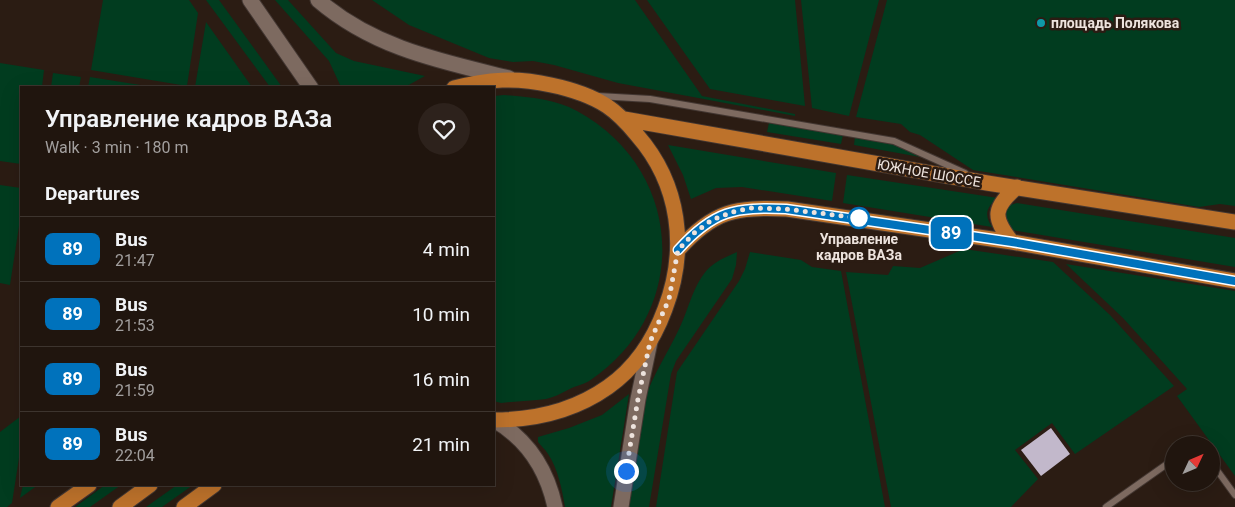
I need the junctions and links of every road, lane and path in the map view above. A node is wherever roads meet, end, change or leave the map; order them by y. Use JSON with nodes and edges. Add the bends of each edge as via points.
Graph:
{"nodes":[{"id":1,"x":250,"y":0,"type":"edge"},
{"id":2,"x":318,"y":0,"type":"edge"},
{"id":3,"x":513,"y":79,"type":"junction"},
{"id":4,"x":310,"y":86,"type":"edge"},
{"id":5,"x":462,"y":86,"type":"edge"},
{"id":6,"x":588,"y":96,"type":"junction"},
{"id":7,"x":624,"y":120,"type":"junction"},
{"id":8,"x":987,"y":183,"type":"junction"},
{"id":9,"x":1017,"y":187,"type":"junction"},
{"id":10,"x":1235,"y":222,"type":"edge"},
{"id":11,"x":1012,"y":242,"type":"junction"},
{"id":12,"x":678,"y":250,"type":"junction"},
{"id":13,"x":1235,"y":281,"type":"edge"},
{"id":14,"x":650,"y":342,"type":"junction"},
{"id":15,"x":495,"y":420,"type":"edge"},
{"id":16,"x":495,"y":421,"type":"edge"},
{"id":17,"x":1165,"y":465,"type":"edge"},
{"id":18,"x":1220,"y":474,"type":"edge"},
{"id":19,"x":88,"y":486,"type":"edge"},
{"id":20,"x":149,"y":486,"type":"edge"},
{"id":21,"x":213,"y":486,"type":"edge"},
{"id":22,"x":1235,"y":495,"type":"edge"},
{"id":23,"x":58,"y":507,"type":"edge"},
{"id":24,"x":120,"y":507,"type":"edge"},
{"id":25,"x":184,"y":507,"type":"edge"},
{"id":26,"x":555,"y":507,"type":"edge"},
{"id":27,"x":621,"y":507,"type":"edge"},
{"id":28,"x":1106,"y":507,"type":"edge"}],
"edges":[{"from":1,"to":4,"type":"main road"},
{"from":2,"to":3,"type":"main road","via":[[345,22],[382,41],[421,56]]},
{"from":3,"to":5,"type":"main road"},
{"from":3,"to":6,"type":"main road"},
{"from":6,"to":7,"type":"main road"},
{"from":6,"to":8,"type":"lane","via":[[650,99],[894,141]]},
{"from":7,"to":8,"type":"main road","name":"ЮЖНОЕ ШОССЕ"},
{"from":7,"to":12,"type":"main road","via":[[648,147],[661,170],[672,197]]},
{"from":8,"to":9,"type":"main road","name":"ЮЖНОЕ ШОССЕ"},
{"from":9,"to":10,"type":"main road","name":"ЮЖНОЕ ШОССЕ"},
{"from":9,"to":11,"type":"main road","via":[[998,207],[997,216],[1001,228]]},
{"from":11,"to":12,"type":"main road","via":[[836,215],[752,208],[712,220]]},
{"from":11,"to":13,"type":"main road"},
{"from":12,"to":14,"type":"main road","via":[[669,299]]},
{"from":14,"to":15,"type":"main road","via":[[626,372],[586,400],[537,417]]},
{"from":14,"to":27,"type":"main road"},
{"from":16,"to":26,"type":"main road","via":[[508,428],[543,469]]},
{"from":17,"to":28,"type":"lane"},
{"from":18,"to":22,"type":"lane"},
{"from":19,"to":23,"type":"main road"},
{"from":20,"to":24,"type":"main road"},
{"from":21,"to":25,"type":"main road"}]}
